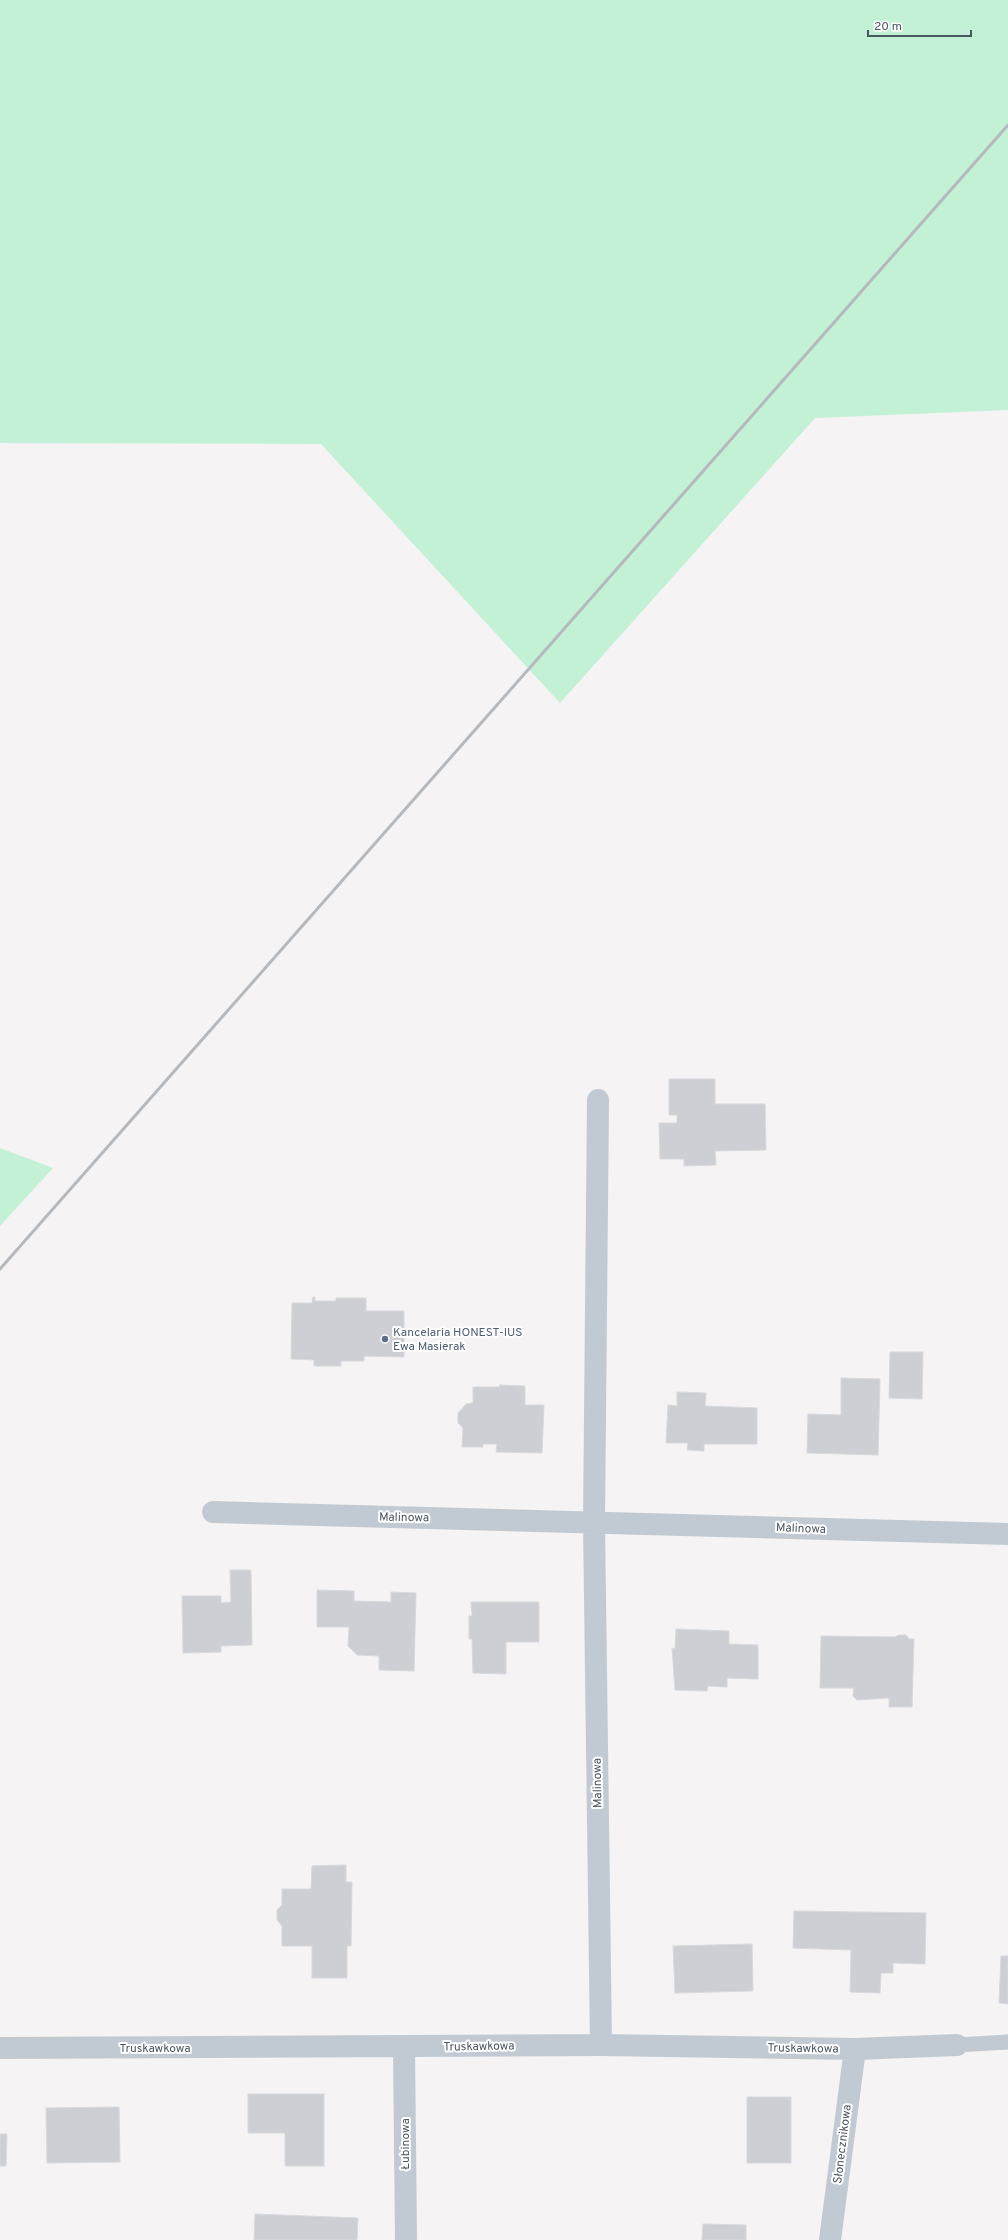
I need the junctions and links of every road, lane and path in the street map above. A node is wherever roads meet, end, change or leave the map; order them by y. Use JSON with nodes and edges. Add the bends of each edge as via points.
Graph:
{"nodes":[{"id":1,"x":598,"y":1100,"type":"dead end"},
{"id":2,"x":214,"y":1512,"type":"dead end"},
{"id":3,"x":594,"y":1522,"type":"junction"},
{"id":4,"x":1008,"y":1534,"type":"edge"},
{"id":5,"x":1008,"y":2042,"type":"edge"},
{"id":6,"x":957,"y":2044,"type":"joint"},
{"id":7,"x":601,"y":2045,"type":"junction"},
{"id":8,"x":404,"y":2047,"type":"junction"},
{"id":9,"x":0,"y":2048,"type":"edge"},
{"id":10,"x":855,"y":2049,"type":"junction"},
{"id":11,"x":406,"y":2240,"type":"edge"},
{"id":12,"x":830,"y":2240,"type":"edge"}],
"edges":[{"from":1,"to":3,"type":"street"},
{"from":2,"to":3,"type":"street","name":"Malinowa"},
{"from":3,"to":4,"type":"street","name":"Malinowa"},
{"from":3,"to":7,"type":"street","name":"Malinowa"},
{"from":5,"to":6,"type":"lane"},
{"from":6,"to":10,"type":"street","name":"Truskawkowa"},
{"from":7,"to":8,"type":"street","name":"Truskawkowa"},
{"from":7,"to":10,"type":"street","name":"Truskawkowa"},
{"from":8,"to":9,"type":"street","name":"Truskawkowa"},
{"from":8,"to":11,"type":"street","name":"Łubinowa"},
{"from":10,"to":12,"type":"street","name":"Słonecznikowa"}]}
